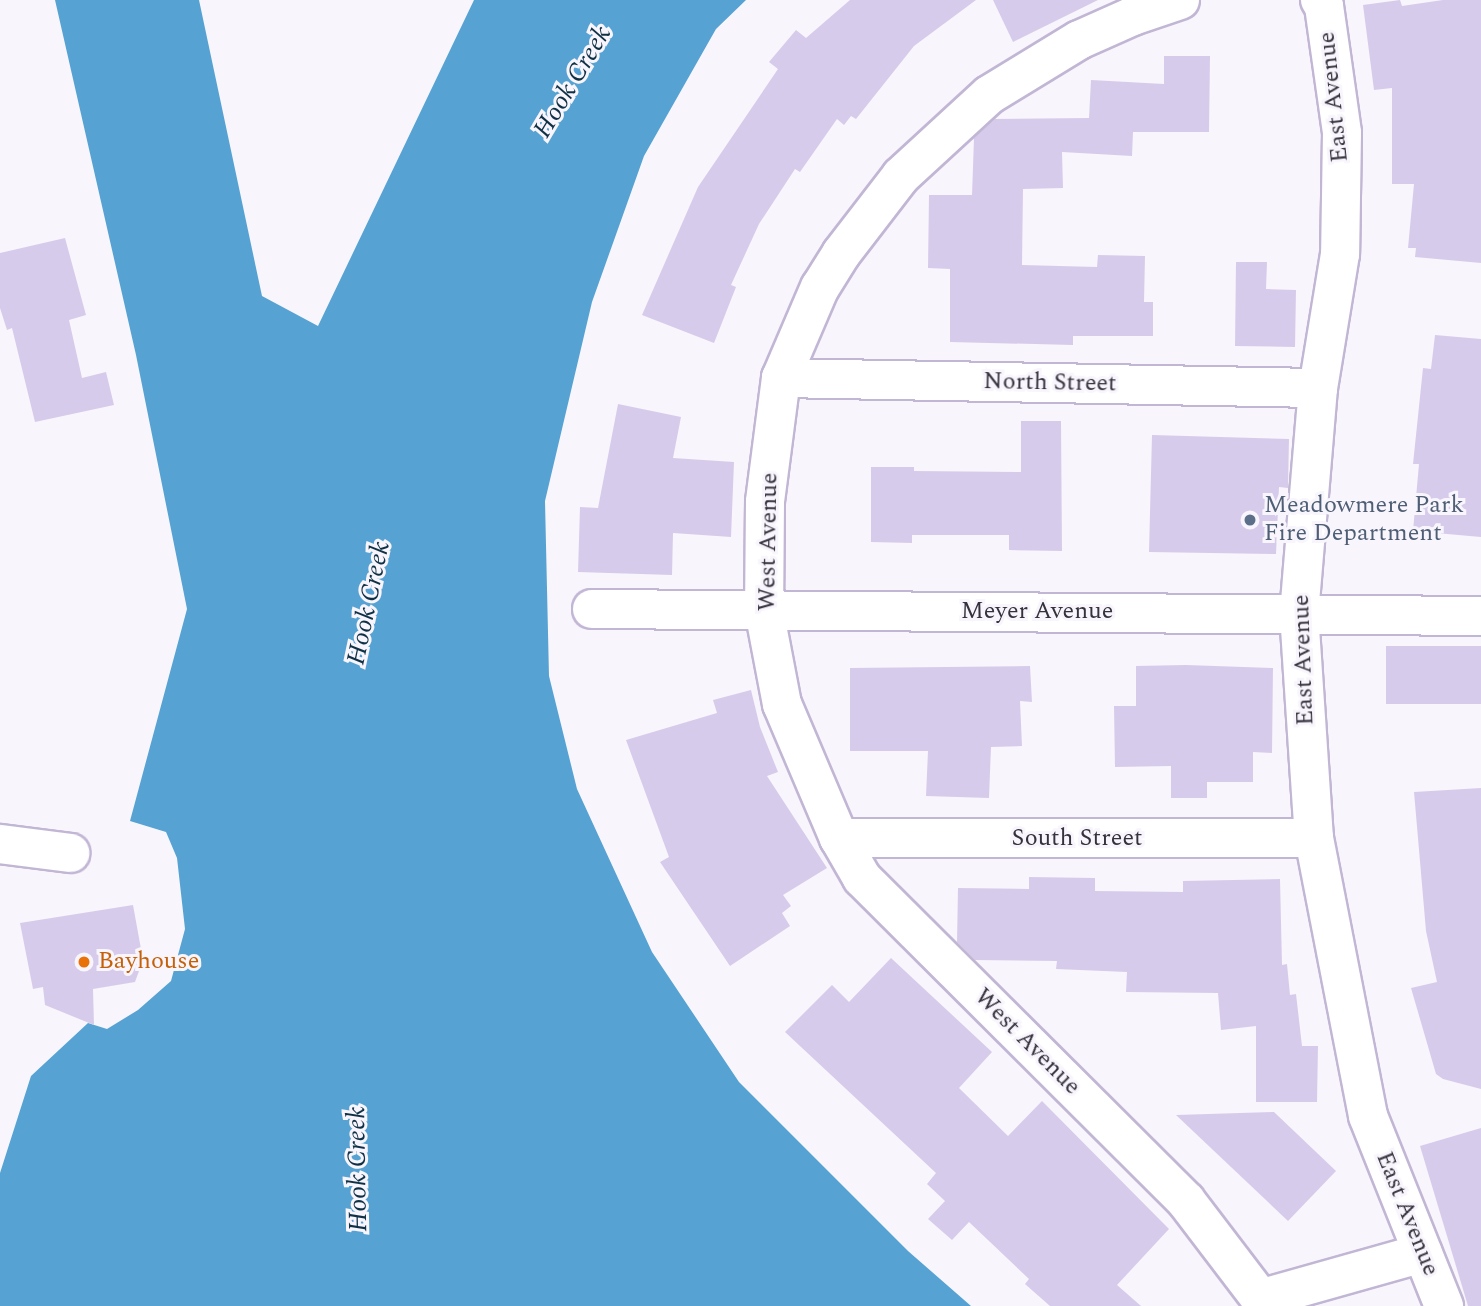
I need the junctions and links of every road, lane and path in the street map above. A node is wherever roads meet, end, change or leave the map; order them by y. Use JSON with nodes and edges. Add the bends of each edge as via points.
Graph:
{"nodes":[{"id":1,"x":1180,"y":0,"type":"edge"},
{"id":2,"x":1320,"y":0,"type":"edge"},
{"id":3,"x":781,"y":378,"type":"junction"},
{"id":4,"x":1318,"y":388,"type":"junction"},
{"id":5,"x":592,"y":609,"type":"dead end"},
{"id":6,"x":764,"y":611,"type":"junction"},
{"id":7,"x":1299,"y":613,"type":"junction"},
{"id":8,"x":1481,"y":616,"type":"edge"},
{"id":9,"x":839,"y":838,"type":"junction"},
{"id":10,"x":1314,"y":838,"type":"junction"},
{"id":11,"x":0,"y":844,"type":"edge"},
{"id":12,"x":70,"y":853,"type":"dead end"},
{"id":13,"x":1423,"y":1253,"type":"junction"},
{"id":14,"x":1265,"y":1302,"type":"edge"},
{"id":15,"x":1444,"y":1306,"type":"edge"}],
"edges":[{"from":1,"to":3,"type":"street","name":"West Avenue","via":[[1079,40],[989,94],[929,147],[894,184],[820,287]]},
{"from":2,"to":4,"type":"street","name":"East Avenue","via":[[1342,133],[1340,254]]},
{"from":3,"to":4,"type":"street","name":"North Street"},
{"from":3,"to":6,"type":"street","name":"West Avenue","via":[[765,502]]},
{"from":4,"to":7,"type":"street","name":"East Avenue"},
{"from":5,"to":6,"type":"street","name":"Meyer Avenue"},
{"from":6,"to":7,"type":"street","name":"Meyer Avenue"},
{"from":6,"to":9,"type":"street","name":"West Avenue","via":[[782,704]]},
{"from":7,"to":8,"type":"street","name":"Meyer Avenue"},
{"from":7,"to":10,"type":"street","name":"East Avenue"},
{"from":9,"to":10,"type":"street","name":"South Street"},
{"from":9,"to":14,"type":"street","name":"West Avenue","via":[[862,878],[1186,1201]]},
{"from":10,"to":13,"type":"street","name":"East Avenue","via":[[1368,1116]]},
{"from":11,"to":12,"type":"street"},
{"from":13,"to":14,"type":"street"},
{"from":13,"to":15,"type":"street","name":"East Avenue"}]}
